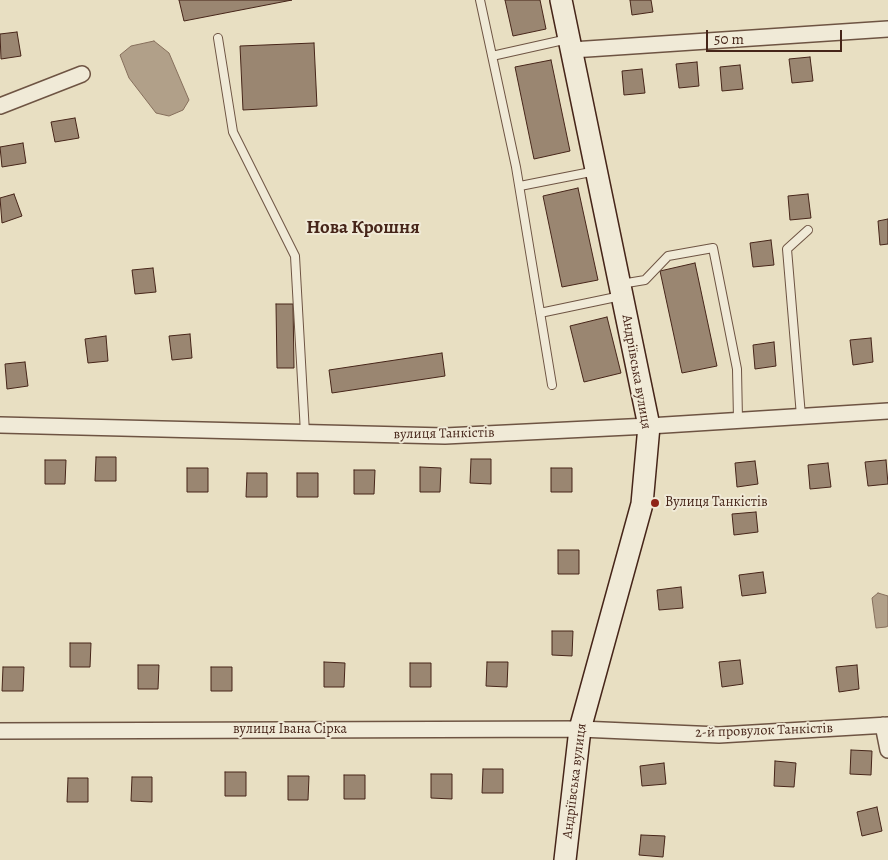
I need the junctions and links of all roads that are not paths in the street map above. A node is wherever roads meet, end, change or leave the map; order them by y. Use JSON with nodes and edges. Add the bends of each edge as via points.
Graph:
{"nodes":[{"id":1,"x":480,"y":0,"type":"edge"},
{"id":2,"x":561,"y":0,"type":"edge"},
{"id":3,"x":888,"y":29,"type":"edge"},
{"id":4,"x":218,"y":38,"type":"dead end"},
{"id":5,"x":571,"y":45,"type":"junction"},
{"id":6,"x":492,"y":56,"type":"junction"},
{"id":7,"x":82,"y":74,"type":"dead end"},
{"id":8,"x":0,"y":106,"type":"edge"},
{"id":9,"x":597,"y":171,"type":"junction"},
{"id":10,"x":520,"y":186,"type":"junction"},
{"id":11,"x":808,"y":230,"type":"dead end"},
{"id":12,"x":621,"y":290,"type":"junction"},
{"id":13,"x":540,"y":313,"type":"junction"},
{"id":14,"x":552,"y":385,"type":"dead end"},
{"id":15,"x":888,"y":411,"type":"edge"},
{"id":16,"x":801,"y":416,"type":"junction"},
{"id":17,"x":738,"y":420,"type":"junction"},
{"id":18,"x":0,"y":425,"type":"edge"},
{"id":19,"x":649,"y":426,"type":"junction"},
{"id":20,"x":305,"y":433,"type":"junction"},
{"id":21,"x":886,"y":725,"type":"edge"},
{"id":22,"x":580,"y":729,"type":"junction"},
{"id":23,"x":0,"y":731,"type":"edge"},
{"id":24,"x":888,"y":750,"type":"edge"},
{"id":25,"x":565,"y":860,"type":"edge"}],
"edges":[{"from":1,"to":6,"type":"lane"},
{"from":2,"to":5,"type":"street","name":"Андріївська вулиця"},
{"from":3,"to":5,"type":"street"},
{"from":4,"to":20,"type":"lane","via":[[234,132],[295,256]]},
{"from":5,"to":6,"type":"lane"},
{"from":5,"to":9,"type":"street","name":"Андріївська вулиця"},
{"from":6,"to":10,"type":"lane"},
{"from":7,"to":8,"type":"street"},
{"from":9,"to":10,"type":"lane"},
{"from":9,"to":12,"type":"street","name":"Андріївська вулиця"},
{"from":10,"to":13,"type":"lane"},
{"from":11,"to":16,"type":"lane","via":[[787,249]]},
{"from":12,"to":13,"type":"lane"},
{"from":12,"to":17,"type":"lane","via":[[645,280],[668,256],[713,248],[737,369]]},
{"from":12,"to":19,"type":"street","name":"Андріївська вулиця"},
{"from":13,"to":14,"type":"lane"},
{"from":15,"to":16,"type":"street","name":"вулиця Танкістів"},
{"from":16,"to":17,"type":"street","name":"вулиця Танкістів"},
{"from":17,"to":19,"type":"street","name":"вулиця Танкістів"},
{"from":18,"to":20,"type":"street","name":"вулиця Танкістів"},
{"from":19,"to":20,"type":"street","name":"вулиця Танкістів","via":[[445,436]]},
{"from":19,"to":22,"type":"street","name":"Андріївська вулиця","via":[[642,504]]},
{"from":21,"to":22,"type":"street","name":"2-й провулок Танкістів","via":[[719,735]]},
{"from":21,"to":24,"type":"street"},
{"from":22,"to":23,"type":"street","name":"вулиця Івана Сірка"},
{"from":22,"to":25,"type":"street","name":"Андріївська вулиця"}]}
